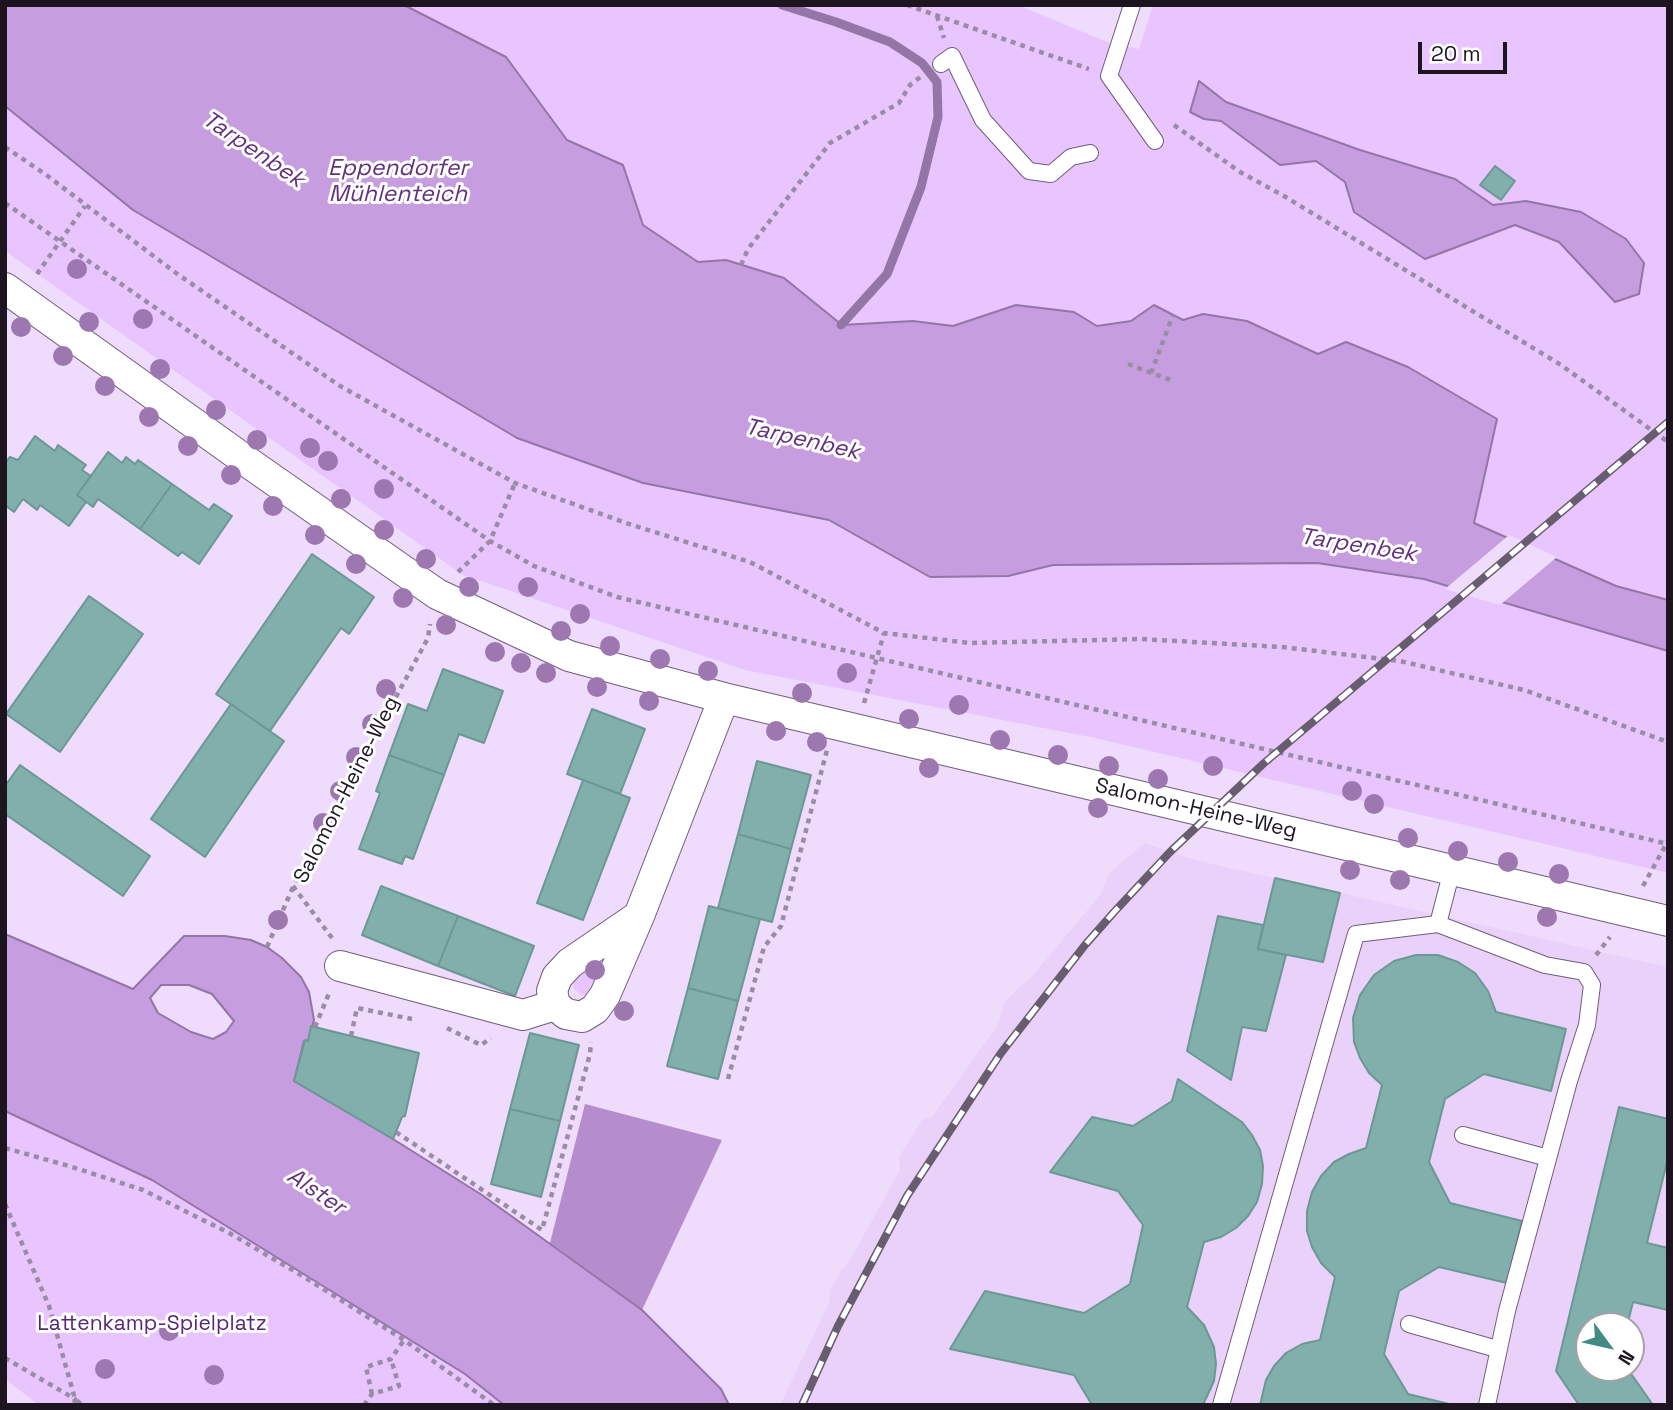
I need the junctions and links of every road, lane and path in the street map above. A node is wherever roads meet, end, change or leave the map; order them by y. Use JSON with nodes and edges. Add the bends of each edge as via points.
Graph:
{"nodes":[{"id":1,"x":907,"y":5,"type":"edge"},
{"id":2,"x":1132,"y":5,"type":"edge"},
{"id":3,"x":936,"y":16,"type":"junction"},
{"id":4,"x":945,"y":56,"type":"joint"},
{"id":5,"x":921,"y":76,"type":"dead end"},
{"id":6,"x":1109,"y":76,"type":"junction"},
{"id":7,"x":1168,"y":121,"type":"dead end"},
{"id":8,"x":1155,"y":141,"type":"dead end"},
{"id":9,"x":5,"y":147,"type":"edge"},
{"id":10,"x":1090,"y":153,"type":"dead end"},
{"id":11,"x":5,"y":203,"type":"edge"},
{"id":12,"x":85,"y":206,"type":"junction"},
{"id":13,"x":59,"y":241,"type":"junction"},
{"id":14,"x":741,"y":265,"type":"dead end"},
{"id":15,"x":17,"y":286,"type":"edge"},
{"id":16,"x":1173,"y":315,"type":"dead end"},
{"id":17,"x":1128,"y":363,"type":"dead end"},
{"id":18,"x":1151,"y":373,"type":"junction"},
{"id":19,"x":1173,"y":381,"type":"dead end"},
{"id":20,"x":1668,"y":442,"type":"edge"},
{"id":21,"x":515,"y":483,"type":"junction"},
{"id":22,"x":490,"y":541,"type":"junction"},
{"id":23,"x":436,"y":594,"type":"junction"},
{"id":24,"x":884,"y":633,"type":"junction"},
{"id":25,"x":878,"y":660,"type":"junction"},
{"id":26,"x":724,"y":698,"type":"junction"},
{"id":27,"x":845,"y":727,"type":"junction"},
{"id":28,"x":1668,"y":741,"type":"edge"},
{"id":29,"x":1667,"y":843,"type":"edge"},
{"id":30,"x":1452,"y":870,"type":"junction"},
{"id":31,"x":293,"y":886,"type":"junction"},
{"id":32,"x":1630,"y":911,"type":"junction"},
{"id":33,"x":639,"y":916,"type":"junction"},
{"id":34,"x":1668,"y":921,"type":"edge"},
{"id":35,"x":1438,"y":924,"type":"junction"},
{"id":36,"x":267,"y":947,"type":"dead end"},
{"id":37,"x":340,"y":966,"type":"junction"},
{"id":38,"x":1584,"y":972,"type":"junction"},
{"id":39,"x":555,"y":1005,"type":"junction"},
{"id":40,"x":595,"y":1009,"type":"junction"},
{"id":41,"x":523,"y":1015,"type":"junction"},
{"id":42,"x":417,"y":1020,"type":"dead end"},
{"id":43,"x":441,"y":1025,"type":"dead end"},
{"id":44,"x":315,"y":1027,"type":"dead end"},
{"id":45,"x":351,"y":1036,"type":"dead end"},
{"id":46,"x":728,"y":1079,"type":"dead end"},
{"id":47,"x":396,"y":1132,"type":"dead end"},
{"id":48,"x":1463,"y":1135,"type":"dead end"},
{"id":49,"x":5,"y":1148,"type":"edge"},
{"id":50,"x":1548,"y":1158,"type":"junction"},
{"id":51,"x":5,"y":1204,"type":"edge"},
{"id":52,"x":1409,"y":1324,"type":"dead end"},
{"id":53,"x":404,"y":1340,"type":"junction"},
{"id":54,"x":1497,"y":1349,"type":"junction"},
{"id":55,"x":5,"y":1358,"type":"edge"},
{"id":56,"x":391,"y":1359,"type":"junction"},
{"id":57,"x":372,"y":1394,"type":"junction"},
{"id":58,"x":75,"y":1402,"type":"edge"},
{"id":59,"x":82,"y":1405,"type":"edge"},
{"id":60,"x":364,"y":1405,"type":"edge"},
{"id":61,"x":494,"y":1405,"type":"edge"},
{"id":62,"x":1221,"y":1405,"type":"edge"},
{"id":63,"x":1487,"y":1405,"type":"edge"}],
"edges":[{"from":1,"to":3,"type":"path"},
{"from":2,"to":6,"type":"lane"},
{"from":3,"to":4,"type":"path"},
{"from":3,"to":6,"type":"path"},
{"from":4,"to":10,"type":"lane","via":[[952,56],[983,120],[1029,171],[1051,174],[1071,157]]},
{"from":5,"to":14,"type":"path","via":[[900,103],[830,143],[744,254]]},
{"from":6,"to":8,"type":"lane"},
{"from":7,"to":20,"type":"path","via":[[1240,172],[1561,365]]},
{"from":9,"to":12,"type":"path"},
{"from":11,"to":13,"type":"path"},
{"from":12,"to":13,"type":"path"},
{"from":12,"to":21,"type":"path","via":[[340,386]]},
{"from":13,"to":15,"type":"path"},
{"from":13,"to":22,"type":"path"},
{"from":15,"to":23,"type":"street","name":"Salomon-Heine-Weg","via":[[252,465]]},
{"from":16,"to":18,"type":"path"},
{"from":17,"to":18,"type":"path"},
{"from":18,"to":19,"type":"path"},
{"from":21,"to":22,"type":"path"},
{"from":21,"to":24,"type":"path","via":[[750,562]]},
{"from":22,"to":23,"type":"path"},
{"from":22,"to":25,"type":"path","via":[[534,566],[617,597]]},
{"from":23,"to":26,"type":"street","name":"Salomon-Heine-Weg","via":[[569,656]]},
{"from":23,"to":31,"type":"path","name":"Salomon-Heine-Weg","via":[[428,638]]},
{"from":24,"to":25,"type":"path"},
{"from":24,"to":28,"type":"path","via":[[970,643],[1141,639],[1282,647],[1400,661],[1524,690]]},
{"from":25,"to":27,"type":"path"},
{"from":25,"to":29,"type":"path"},
{"from":26,"to":27,"type":"street","name":"Salomon-Heine-Weg"},
{"from":26,"to":33,"type":"street"},
{"from":27,"to":30,"type":"street","name":"Salomon-Heine-Weg"},
{"from":27,"to":46,"type":"path","via":[[781,926],[764,947]]},
{"from":29,"to":32,"type":"path"},
{"from":30,"to":32,"type":"street","name":"Salomon-Heine-Weg"},
{"from":30,"to":35,"type":"lane"},
{"from":31,"to":36,"type":"path"},
{"from":31,"to":37,"type":"path","name":"Salomon-Heine-Weg","via":[[340,949]]},
{"from":32,"to":34,"type":"street","name":"Salomon-Heine-Weg"},
{"from":32,"to":38,"type":"path"},
{"from":33,"to":39,"type":"street","via":[[570,963],[557,977],[552,991]]},
{"from":33,"to":40,"type":"street"},
{"from":35,"to":38,"type":"lane","via":[[1545,965]]},
{"from":35,"to":62,"type":"lane","via":[[1356,934]]},
{"from":37,"to":41,"type":"street"},
{"from":37,"to":44,"type":"path"},
{"from":38,"to":50,"type":"lane","via":[[1592,985],[1587,1025]]},
{"from":39,"to":40,"type":"street","via":[[566,1014],[582,1017]]},
{"from":39,"to":41,"type":"street"},
{"from":40,"to":47,"type":"path","via":[[590,1054],[542,1230]]},
{"from":41,"to":43,"type":"path","via":[[481,1045]]},
{"from":42,"to":45,"type":"path","via":[[357,1008]]},
{"from":48,"to":50,"type":"lane"},
{"from":49,"to":53,"type":"path","via":[[143,1191],[229,1233]]},
{"from":50,"to":54,"type":"lane"},
{"from":51,"to":58,"type":"path","via":[[49,1306]]},
{"from":52,"to":54,"type":"lane"},
{"from":53,"to":56,"type":"path"},
{"from":53,"to":61,"type":"path"},
{"from":54,"to":63,"type":"lane"},
{"from":55,"to":58,"type":"path"},
{"from":56,"to":57,"type":"path","via":[[366,1367]]},
{"from":56,"to":57,"type":"path","via":[[399,1386]]},
{"from":57,"to":60,"type":"path"},
{"from":58,"to":59,"type":"path"}]}
